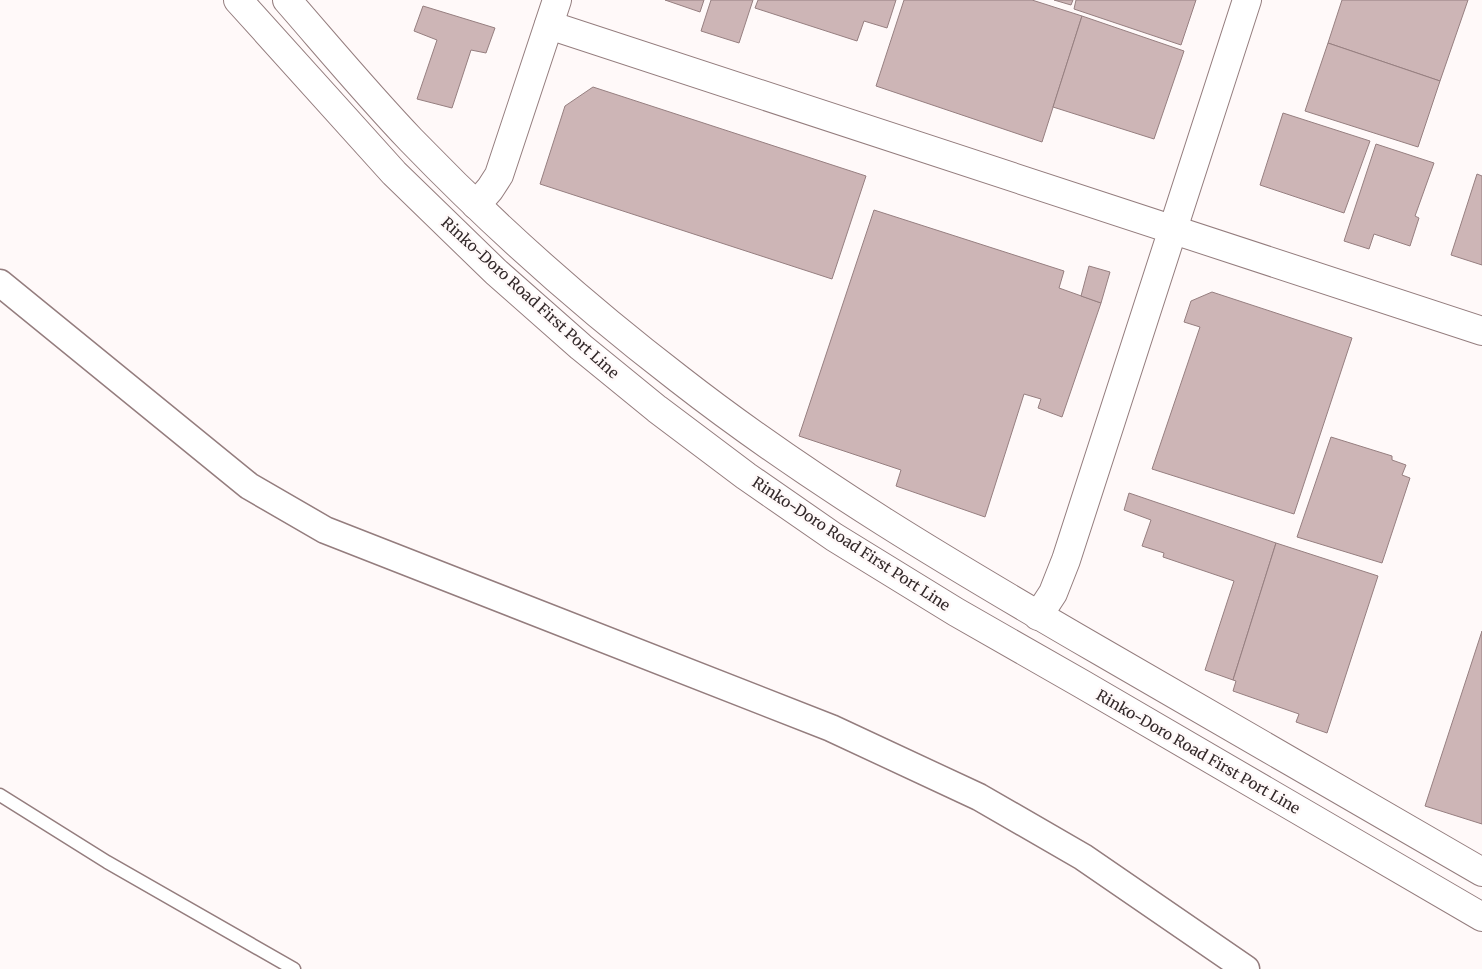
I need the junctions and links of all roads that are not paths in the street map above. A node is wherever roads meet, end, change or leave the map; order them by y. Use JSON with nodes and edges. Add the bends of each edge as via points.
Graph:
{"nodes":[{"id":1,"x":238,"y":0,"type":"edge"},
{"id":2,"x":287,"y":0,"type":"edge"},
{"id":3,"x":557,"y":0,"type":"edge"},
{"id":4,"x":1247,"y":0,"type":"edge"},
{"id":5,"x":549,"y":25,"type":"junction"},
{"id":6,"x":476,"y":205,"type":"junction"},
{"id":7,"x":1172,"y":230,"type":"junction"},
{"id":8,"x":0,"y":283,"type":"edge"},
{"id":9,"x":1482,"y":331,"type":"edge"},
{"id":10,"x":1038,"y":616,"type":"junction"},
{"id":11,"x":0,"y":795,"type":"edge"},
{"id":12,"x":1482,"y":872,"type":"edge"},
{"id":13,"x":1482,"y":918,"type":"edge"},
{"id":14,"x":294,"y":969,"type":"edge"},
{"id":15,"x":1246,"y":969,"type":"edge"}],
"edges":[{"from":1,"to":13,"type":"street","name":"Rinko-Doro Road First Port Line","via":[[394,174],[496,272],[581,347],[746,476],[834,536],[956,612]]},
{"from":2,"to":6,"type":"street","via":[[408,137]]},
{"from":3,"to":5,"type":"street"},
{"from":4,"to":7,"type":"street"},
{"from":5,"to":6,"type":"street","via":[[499,175]]},
{"from":5,"to":7,"type":"street"},
{"from":6,"to":10,"type":"street","via":[[594,311],[680,380],[852,502]]},
{"from":7,"to":9,"type":"street"},
{"from":7,"to":10,"type":"street","via":[[1066,560]]},
{"from":8,"to":15,"type":"street","via":[[249,486],[325,530],[831,728],[979,797],[1083,857]]},
{"from":10,"to":12,"type":"street"},
{"from":11,"to":14,"type":"lane","via":[[107,862]]}]}
